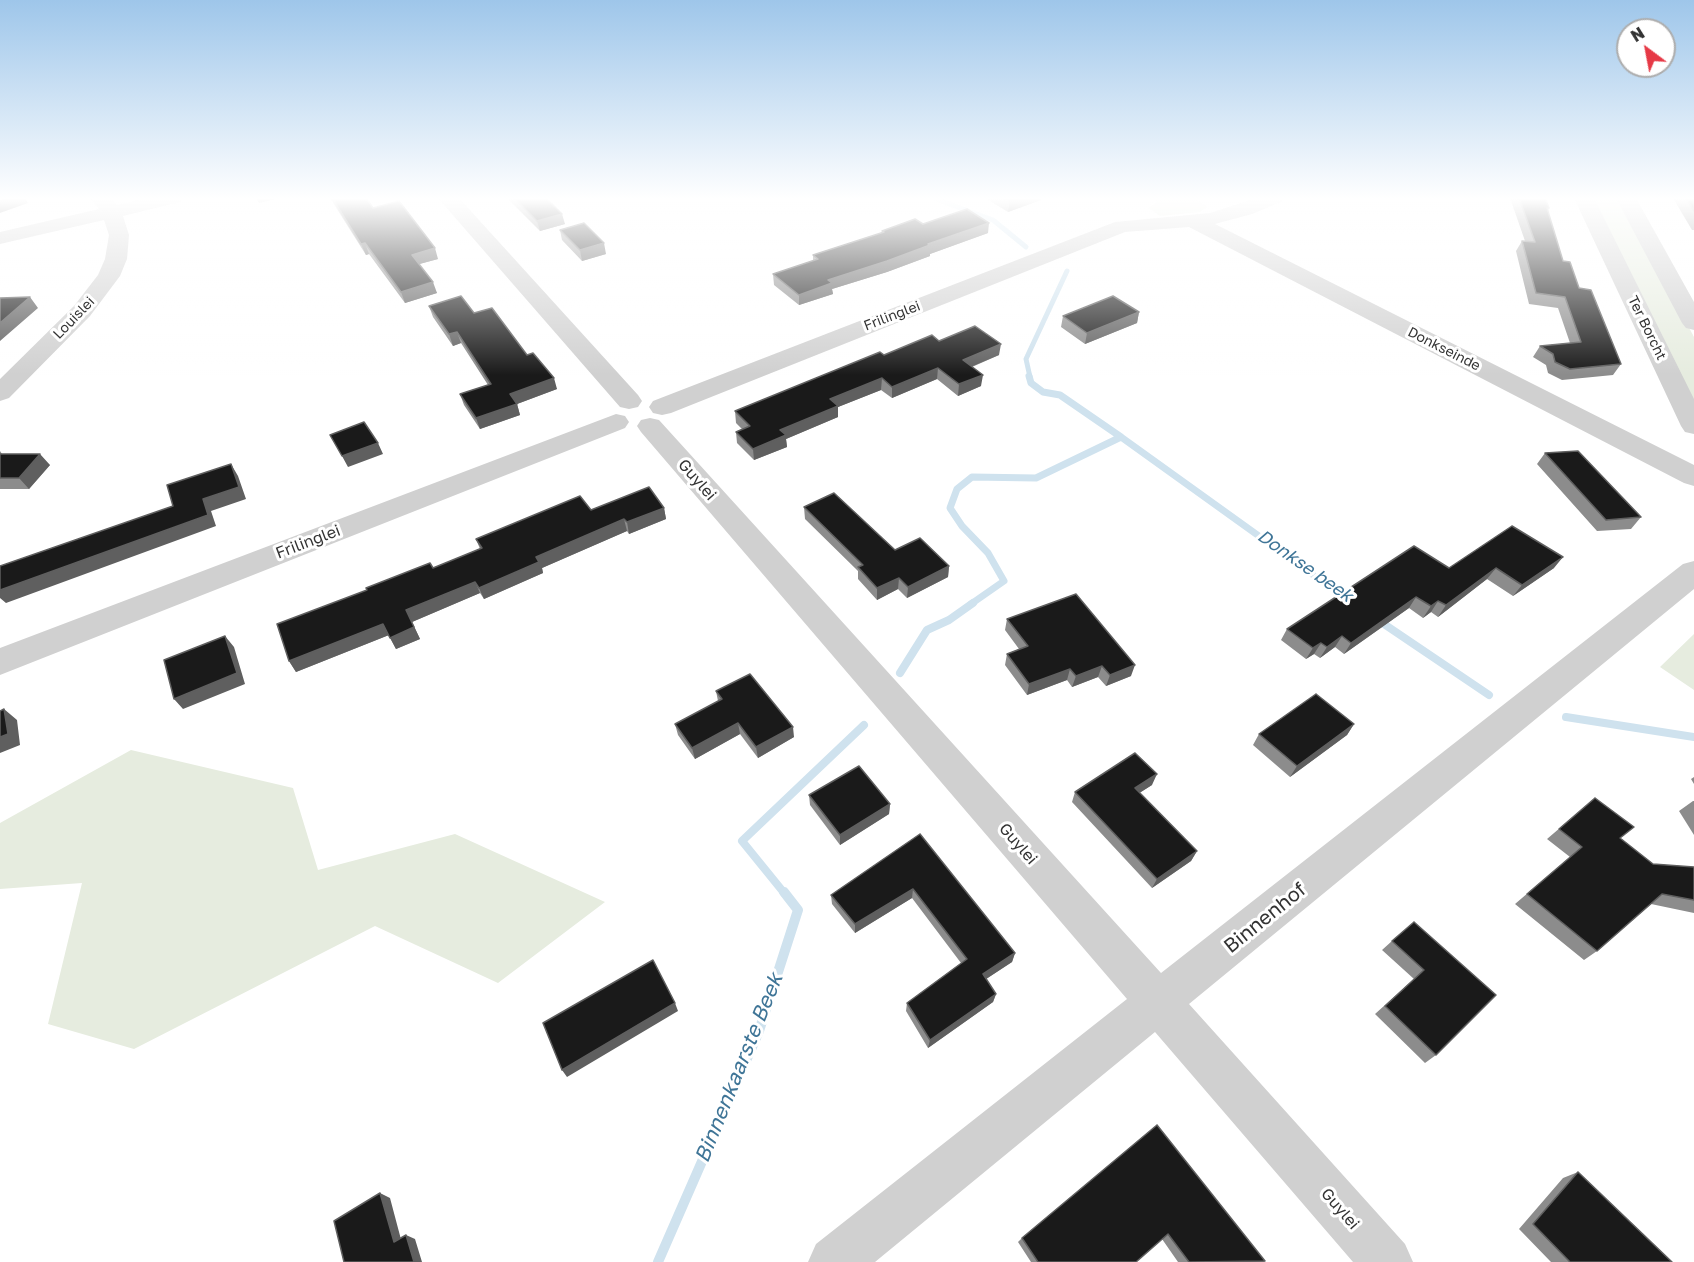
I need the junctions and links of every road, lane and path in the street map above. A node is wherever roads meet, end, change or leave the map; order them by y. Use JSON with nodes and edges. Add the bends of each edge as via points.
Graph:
{"nodes":[{"id":1,"x":117,"y":257,"type":"edge"},
{"id":2,"x":500,"y":257,"type":"edge"},
{"id":3,"x":1043,"y":257,"type":"edge"},
{"id":4,"x":1273,"y":257,"type":"edge"},
{"id":5,"x":1612,"y":257,"type":"edge"},
{"id":6,"x":1658,"y":257,"type":"edge"},
{"id":7,"x":1694,"y":323,"type":"edge"},
{"id":8,"x":0,"y":393,"type":"edge"},
{"id":9,"x":639,"y":414,"type":"junction"},
{"id":10,"x":1694,"y":426,"type":"edge"},
{"id":11,"x":1694,"y":477,"type":"edge"},
{"id":12,"x":1694,"y":572,"type":"edge"},
{"id":13,"x":0,"y":662,"type":"edge"},
{"id":14,"x":1159,"y":1004,"type":"junction"},
{"id":15,"x":834,"y":1262,"type":"edge"},
{"id":16,"x":1387,"y":1262,"type":"edge"}],
"edges":[{"from":1,"to":8,"type":"street","name":"Louislei","via":[[104,284],[82,311]]},
{"from":2,"to":9,"type":"street","name":"Guylei"},
{"from":3,"to":9,"type":"street","name":"Frilinglei"},
{"from":4,"to":11,"type":"street","name":"Donkseinde"},
{"from":5,"to":10,"type":"street","name":"Ter Borcht"},
{"from":6,"to":7,"type":"street"},
{"from":9,"to":13,"type":"street","name":"Frilinglei"},
{"from":9,"to":14,"type":"street","name":"Guylei"},
{"from":12,"to":14,"type":"street","name":"Binnenhof"},
{"from":14,"to":15,"type":"street","name":"Binnenhof"},
{"from":14,"to":16,"type":"street","name":"Guylei"}]}
